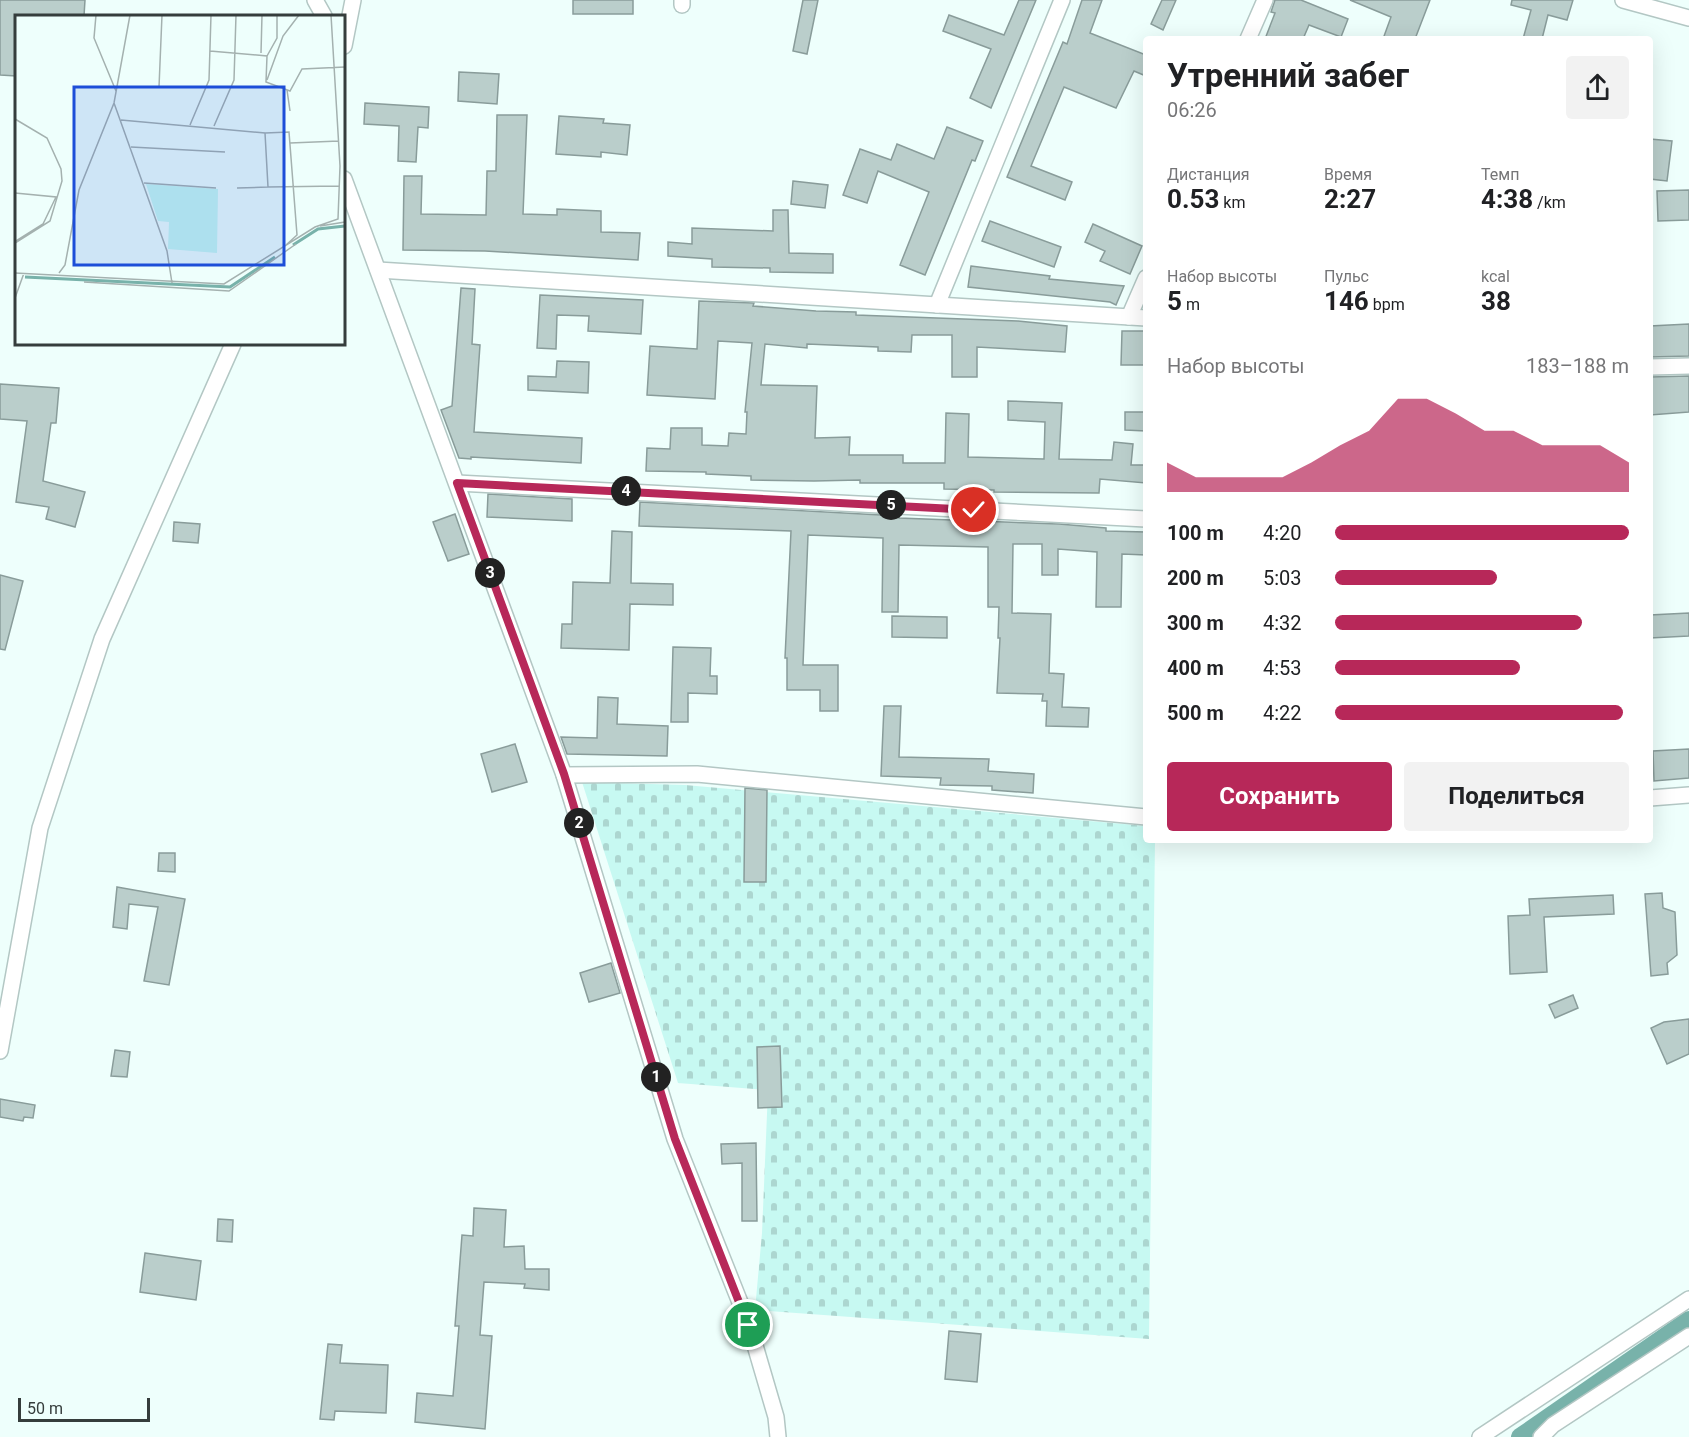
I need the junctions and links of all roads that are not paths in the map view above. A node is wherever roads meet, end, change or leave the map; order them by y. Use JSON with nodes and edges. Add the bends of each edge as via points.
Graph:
{"nodes":[{"id":1,"x":315,"y":0,"type":"edge"},
{"id":2,"x":353,"y":0,"type":"edge"},
{"id":3,"x":1062,"y":0,"type":"edge"},
{"id":4,"x":1264,"y":0,"type":"edge"},
{"id":5,"x":1623,"y":0,"type":"edge"},
{"id":6,"x":323,"y":15,"type":"edge"},
{"id":7,"x":1689,"y":18,"type":"edge"},
{"id":8,"x":1249,"y":36,"type":"edge"},
{"id":9,"x":345,"y":41,"type":"edge"},
{"id":10,"x":345,"y":181,"type":"edge"},
{"id":11,"x":378,"y":270,"type":"junction"},
{"id":12,"x":1143,"y":285,"type":"edge"},
{"id":13,"x":937,"y":305,"type":"junction"},
{"id":14,"x":1129,"y":317,"type":"junction"},
{"id":15,"x":1143,"y":318,"type":"edge"},
{"id":16,"x":232,"y":345,"type":"edge"},
{"id":17,"x":1689,"y":366,"type":"edge"},
{"id":18,"x":1653,"y":367,"type":"edge"},
{"id":19,"x":457,"y":483,"type":"junction"},
{"id":20,"x":1143,"y":519,"type":"edge"},
{"id":21,"x":564,"y":774,"type":"junction"},
{"id":22,"x":1689,"y":795,"type":"edge"},
{"id":23,"x":1653,"y":798,"type":"edge"},
{"id":24,"x":1143,"y":817,"type":"edge"},
{"id":25,"x":0,"y":1051,"type":"edge"},
{"id":26,"x":1689,"y":1299,"type":"edge"},
{"id":27,"x":1689,"y":1336,"type":"edge"},
{"id":28,"x":778,"y":1437,"type":"edge"},
{"id":29,"x":1480,"y":1437,"type":"edge"},
{"id":30,"x":1541,"y":1437,"type":"edge"}],
"edges":[{"from":1,"to":6,"type":"street"},
{"from":2,"to":9,"type":"street"},
{"from":3,"to":13,"type":"street"},
{"from":4,"to":8,"type":"street"},
{"from":5,"to":7,"type":"street"},
{"from":10,"to":11,"type":"street"},
{"from":11,"to":13,"type":"street"},
{"from":11,"to":19,"type":"street"},
{"from":12,"to":14,"type":"street"},
{"from":13,"to":14,"type":"street"},
{"from":14,"to":15,"type":"street"},
{"from":16,"to":25,"type":"street","via":[[102,639],[40,828]]},
{"from":17,"to":18,"type":"street"},
{"from":19,"to":20,"type":"street"},
{"from":19,"to":21,"type":"street"},
{"from":21,"to":24,"type":"street","via":[[697,774]]},
{"from":21,"to":28,"type":"street","via":[[675,1139],[748,1325],[776,1417]]},
{"from":22,"to":23,"type":"street"},
{"from":26,"to":29,"type":"street"},
{"from":27,"to":30,"type":"street","via":[[1552,1425]]}]}
